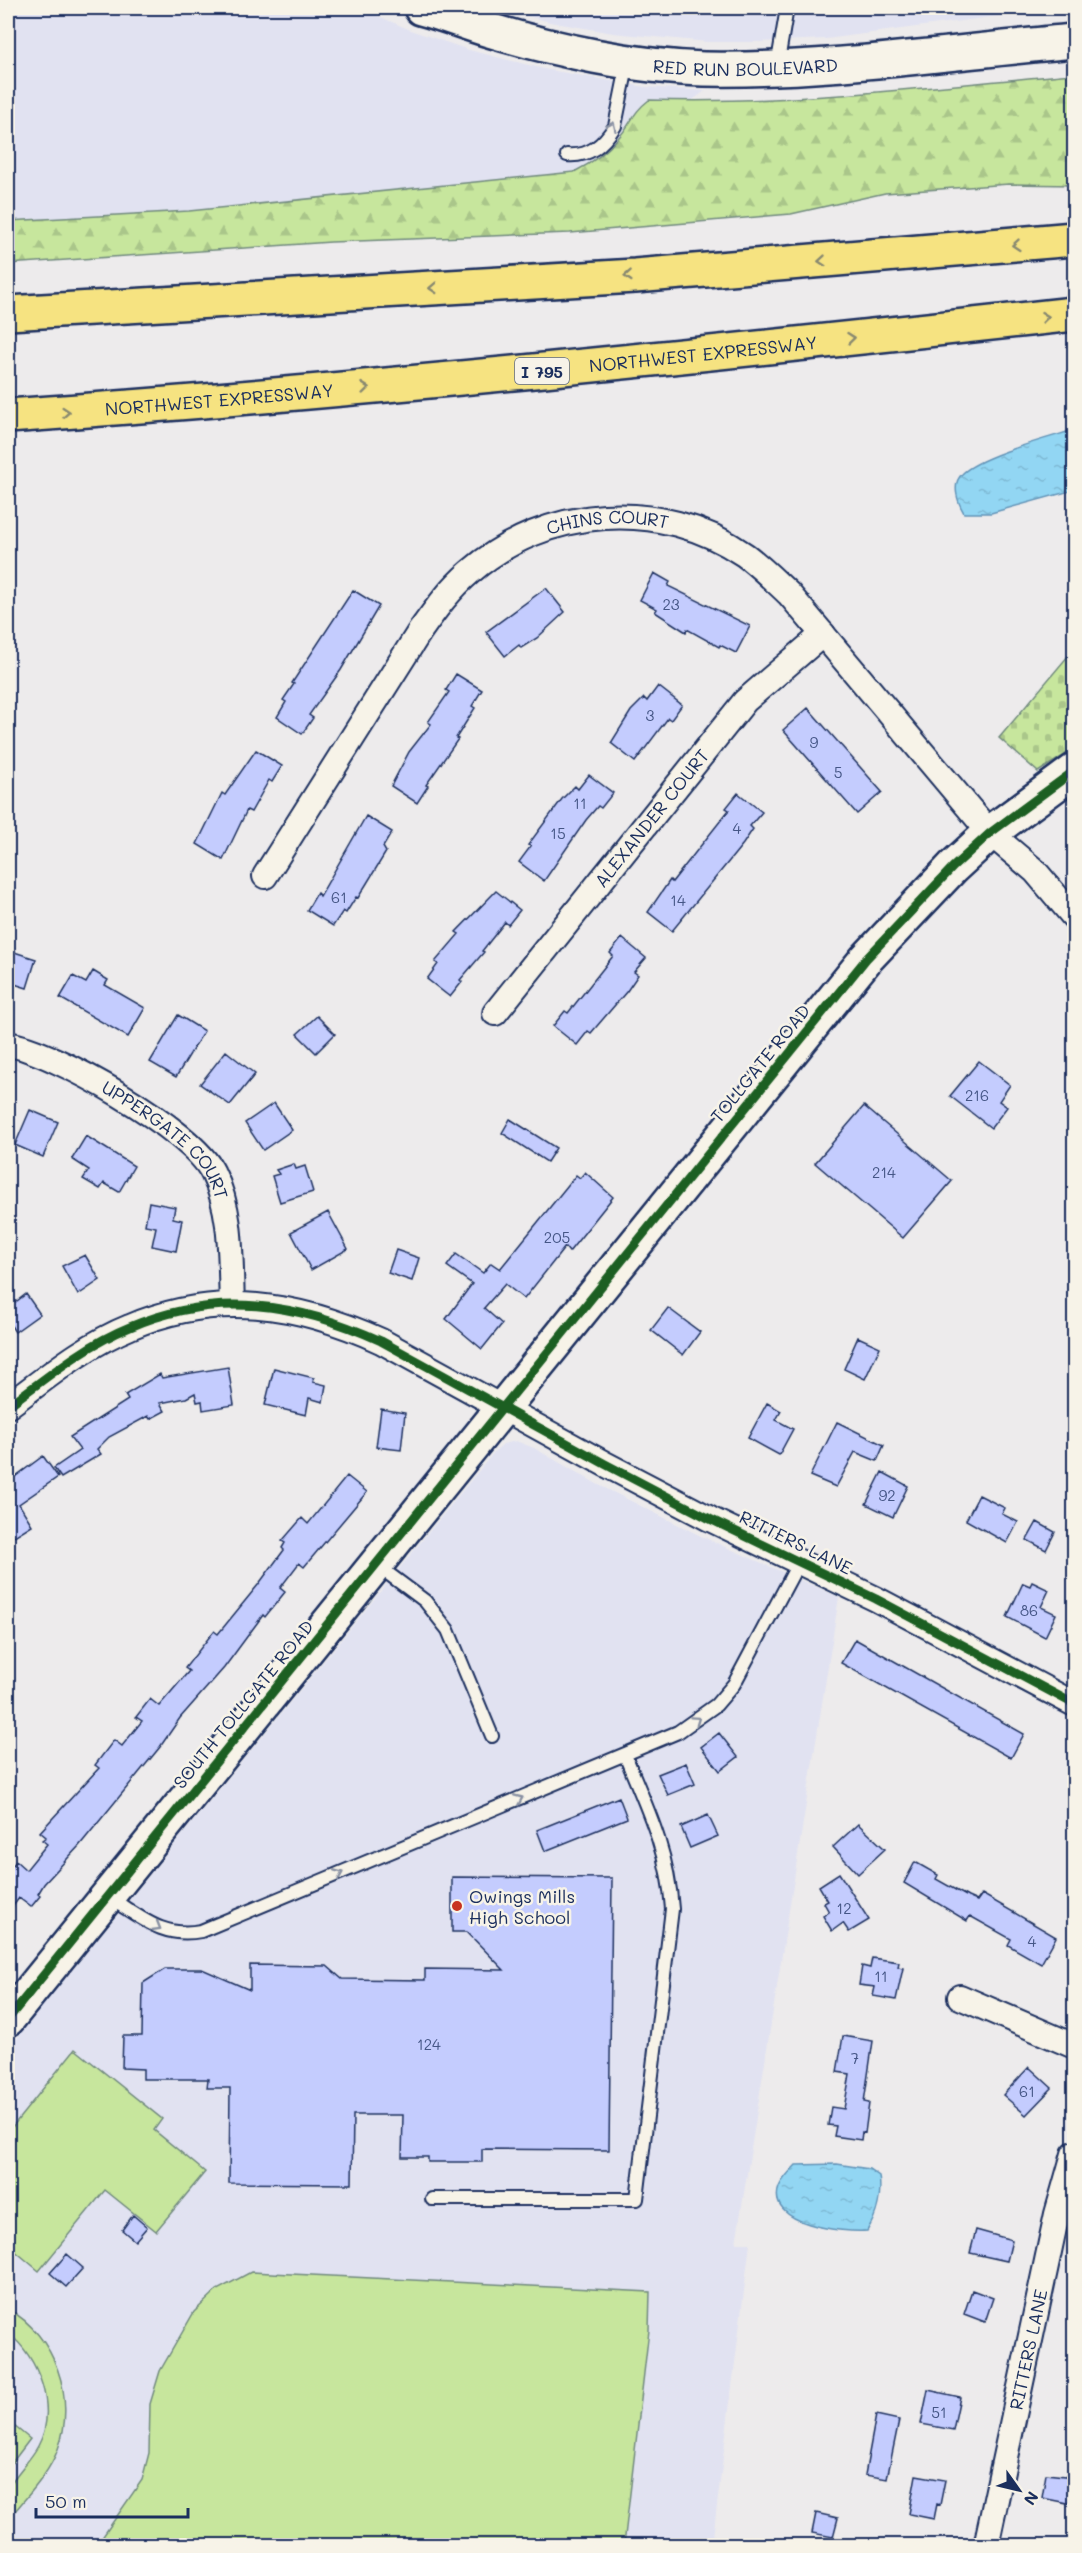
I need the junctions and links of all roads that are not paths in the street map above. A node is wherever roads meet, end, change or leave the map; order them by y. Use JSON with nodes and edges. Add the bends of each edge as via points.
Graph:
{"nodes":[{"id":1,"x":421,"y":8,"type":"edge"},
{"id":2,"x":787,"y":8,"type":"edge"},
{"id":3,"x":1074,"y":41,"type":"edge"},
{"id":4,"x":628,"y":60,"type":"junction"},
{"id":5,"x":777,"y":68,"type":"junction"},
{"id":6,"x":567,"y":155,"type":"dead end"},
{"id":7,"x":1074,"y":239,"type":"edge"},
{"id":8,"x":8,"y":313,"type":"edge"},
{"id":9,"x":1074,"y":314,"type":"edge"},
{"id":10,"x":8,"y":416,"type":"edge"},
{"id":11,"x":823,"y":634,"type":"junction"},
{"id":12,"x":1074,"y":771,"type":"edge"},
{"id":13,"x":990,"y":832,"type":"junction"},
{"id":14,"x":265,"y":876,"type":"dead end"},
{"id":15,"x":1074,"y":917,"type":"edge"},
{"id":16,"x":495,"y":1013,"type":"dead end"},
{"id":17,"x":8,"y":1044,"type":"edge"},
{"id":18,"x":232,"y":1303,"type":"junction"},
{"id":19,"x":8,"y":1406,"type":"edge"},
{"id":20,"x":504,"y":1409,"type":"junction"},
{"id":21,"x":799,"y":1562,"type":"junction"},
{"id":22,"x":376,"y":1566,"type":"junction"},
{"id":23,"x":1074,"y":1704,"type":"edge"},
{"id":24,"x":492,"y":1736,"type":"dead end"},
{"id":25,"x":625,"y":1755,"type":"junction"},
{"id":26,"x":107,"y":1897,"type":"junction"},
{"id":27,"x":960,"y":1996,"type":"dead end"},
{"id":28,"x":8,"y":2019,"type":"edge"},
{"id":29,"x":1074,"y":2046,"type":"edge"},
{"id":30,"x":1074,"y":2154,"type":"edge"},
{"id":31,"x":432,"y":2199,"type":"dead end"},
{"id":32,"x":986,"y":2546,"type":"edge"}],
"edges":[{"from":1,"to":4,"type":"street","name":"RED RUN BOULEVARD","via":[[524,40]]},
{"from":2,"to":5,"type":"lane"},
{"from":3,"to":5,"type":"street","name":"RED RUN BOULEVARD"},
{"from":4,"to":5,"type":"street","name":"RED RUN BOULEVARD","via":[[704,69]]},
{"from":6,"to":4,"type":"lane","one_way":true,"via":[[580,156],[594,150],[610,134]]},
{"from":7,"to":8,"type":"highway","one_way":true,"via":[[635,276]]},
{"from":10,"to":9,"type":"highway","name":"NORTHWEST EXPRESSWAY","number":"I 795","one_way":true,"via":[[288,396]]},
{"from":11,"to":13,"type":"street","name":"CHINS COURT"},
{"from":11,"to":14,"type":"street","name":"CHINS COURT","via":[[766,572],[743,554],[693,529],[633,515],[563,522],[528,534],[470,572],[444,599]]},
{"from":11,"to":16,"type":"street","name":"ALEXANDER COURT","via":[[779,670],[733,716]]},
{"from":12,"to":13,"type":"street","name":"TOLLGATE ROAD"},
{"from":13,"to":15,"type":"street","name":"CHINS COURT","via":[[1035,871]]},
{"from":13,"to":20,"type":"street","name":"TOLLGATE ROAD","via":[[866,959]]},
{"from":17,"to":18,"type":"street","name":"UPPERGATE COURT","via":[[55,1058],[167,1125],[199,1152],[219,1185],[228,1219]]},
{"from":18,"to":19,"type":"street","name":"RITTERS LANE","via":[[157,1317],[129,1327],[66,1364]]},
{"from":18,"to":20,"type":"street","name":"RITTERS LANE","via":[[279,1308],[346,1325]]},
{"from":20,"to":21,"type":"street","name":"RITTERS LANE"},
{"from":20,"to":22,"type":"street","name":"SOUTH TOLLGATE ROAD"},
{"from":21,"to":23,"type":"street","name":"RITTERS LANE"},
{"from":25,"to":21,"type":"lane","one_way":true,"via":[[678,1732],[716,1705],[751,1655]]},
{"from":22,"to":24,"type":"lane","via":[[424,1601],[448,1630]]},
{"from":22,"to":26,"type":"street","name":"SOUTH TOLLGATE ROAD"},
{"from":26,"to":25,"type":"lane","one_way":true,"via":[[166,1932],[184,1935],[201,1931]]},
{"from":25,"to":31,"type":"lane","via":[[664,1851],[672,1909],[637,2199]]},
{"from":26,"to":28,"type":"street","name":"SOUTH TOLLGATE ROAD"},
{"from":27,"to":29,"type":"street"},
{"from":30,"to":32,"type":"street","name":"RITTERS LANE","via":[[1057,2214]]}]}
